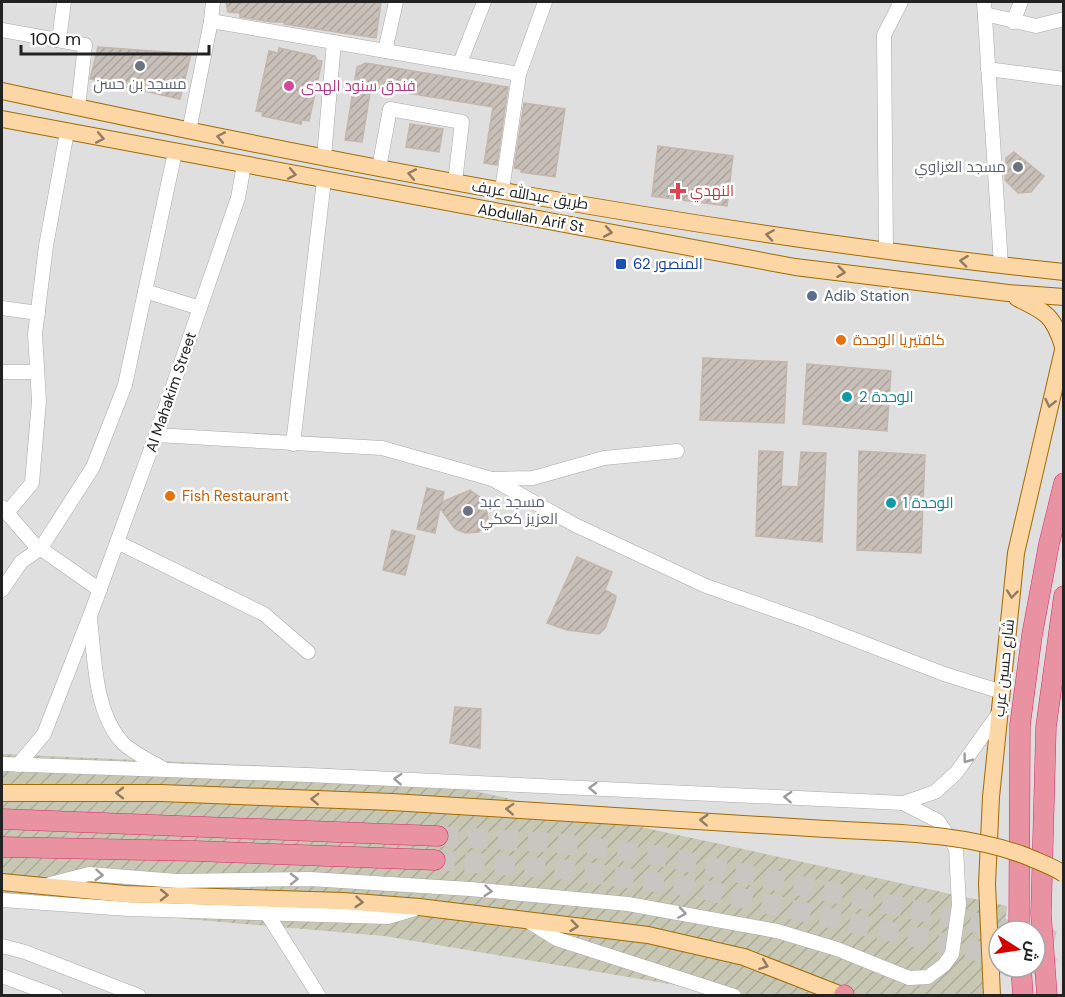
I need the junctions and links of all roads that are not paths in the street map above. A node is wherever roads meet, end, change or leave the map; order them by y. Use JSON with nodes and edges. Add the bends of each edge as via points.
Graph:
{"nodes":[{"id":1,"x":64,"y":2,"type":"edge"},
{"id":2,"x":213,"y":2,"type":"edge"},
{"id":3,"x":396,"y":2,"type":"edge"},
{"id":4,"x":484,"y":2,"type":"edge"},
{"id":5,"x":545,"y":2,"type":"edge"},
{"id":6,"x":901,"y":2,"type":"edge"},
{"id":7,"x":1021,"y":2,"type":"edge"},
{"id":8,"x":984,"y":8,"type":"edge"},
{"id":9,"x":1064,"y":20,"type":"edge"},
{"id":10,"x":211,"y":21,"type":"junction"},
{"id":11,"x":1013,"y":22,"type":"junction"},
{"id":12,"x":2,"y":30,"type":"edge"},
{"id":13,"x":59,"y":40,"type":"junction"},
{"id":14,"x":334,"y":42,"type":"junction"},
{"id":15,"x":385,"y":51,"type":"junction"},
{"id":16,"x":460,"y":63,"type":"junction"},
{"id":17,"x":988,"y":69,"type":"junction"},
{"id":18,"x":519,"y":74,"type":"junction"},
{"id":19,"x":1064,"y":78,"type":"edge"},
{"id":20,"x":2,"y":91,"type":"edge"},
{"id":21,"x":78,"y":108,"type":"junction"},
{"id":22,"x":2,"y":119,"type":"edge"},
{"id":23,"x":189,"y":131,"type":"junction"},
{"id":24,"x":67,"y":132,"type":"junction"},
{"id":25,"x":180,"y":153,"type":"junction"},
{"id":26,"x":324,"y":157,"type":"junction"},
{"id":27,"x":244,"y":165,"type":"junction"},
{"id":28,"x":379,"y":168,"type":"junction"},
{"id":29,"x":324,"y":180,"type":"junction"},
{"id":30,"x":454,"y":182,"type":"junction"},
{"id":31,"x":502,"y":190,"type":"junction"},
{"id":32,"x":886,"y":251,"type":"junction"},
{"id":33,"x":1001,"y":265,"type":"junction"},
{"id":34,"x":1064,"y":272,"type":"edge"},
{"id":35,"x":145,"y":291,"type":"junction"},
{"id":36,"x":1008,"y":293,"type":"junction"},
{"id":37,"x":1064,"y":297,"type":"edge"},
{"id":38,"x":2,"y":308,"type":"edge"},
{"id":39,"x":200,"y":308,"type":"junction"},
{"id":40,"x":38,"y":313,"type":"junction"},
{"id":41,"x":1063,"y":346,"type":"edge"},
{"id":42,"x":2,"y":372,"type":"edge"},
{"id":43,"x":37,"y":372,"type":"junction"},
{"id":44,"x":156,"y":435,"type":"junction"},
{"id":45,"x":293,"y":444,"type":"junction"},
{"id":46,"x":677,"y":451,"type":"dead end"},
{"id":47,"x":492,"y":479,"type":"junction"},
{"id":48,"x":1064,"y":483,"type":"edge"},
{"id":49,"x":4,"y":510,"type":"edge"},
{"id":50,"x":117,"y":542,"type":"junction"},
{"id":51,"x":41,"y":548,"type":"junction"},
{"id":52,"x":2,"y":590,"type":"edge"},
{"id":53,"x":100,"y":590,"type":"junction"},
{"id":54,"x":1064,"y":596,"type":"edge"},
{"id":55,"x":90,"y":616,"type":"junction"},
{"id":56,"x":308,"y":652,"type":"dead end"},
{"id":57,"x":1002,"y":692,"type":"junction"},
{"id":58,"x":1000,"y":711,"type":"junction"},
{"id":59,"x":2,"y":764,"type":"edge"},
{"id":60,"x":18,"y":765,"type":"junction"},
{"id":61,"x":166,"y":770,"type":"junction"},
{"id":62,"x":2,"y":793,"type":"edge"},
{"id":63,"x":903,"y":803,"type":"junction"},
{"id":64,"x":2,"y":819,"type":"edge"},
{"id":65,"x":438,"y":836,"type":"tunnel mouth"},
{"id":66,"x":2,"y":847,"type":"edge"},
{"id":67,"x":435,"y":860,"type":"tunnel mouth"},
{"id":68,"x":1064,"y":874,"type":"edge"},
{"id":69,"x":2,"y":882,"type":"edge"},
{"id":70,"x":42,"y":886,"type":"junction"},
{"id":71,"x":2,"y":900,"type":"edge"},
{"id":72,"x":419,"y":907,"type":"junction"},
{"id":73,"x":266,"y":912,"type":"junction"},
{"id":74,"x":1019,"y":919,"type":"edge"},
{"id":75,"x":526,"y":920,"type":"junction"},
{"id":76,"x":2,"y":946,"type":"edge"},
{"id":77,"x":2,"y":976,"type":"edge"},
{"id":78,"x":1022,"y":979,"type":"edge"},
{"id":79,"x":56,"y":996,"type":"edge"},
{"id":80,"x":139,"y":996,"type":"edge"},
{"id":81,"x":319,"y":996,"type":"edge"},
{"id":82,"x":734,"y":996,"type":"edge"},
{"id":83,"x":844,"y":996,"type":"edge"},
{"id":84,"x":992,"y":996,"type":"edge"},
{"id":85,"x":1023,"y":996,"type":"edge"},
{"id":86,"x":1047,"y":996,"type":"edge"}],
"edges":[{"from":1,"to":13,"type":"street"},
{"from":2,"to":10,"type":"street"},
{"from":3,"to":15,"type":"street"},
{"from":4,"to":16,"type":"street"},
{"from":5,"to":18,"type":"street"},
{"from":6,"to":32,"type":"street","via":[[884,35]]},
{"from":7,"to":11,"type":"street"},
{"from":8,"to":11,"type":"street"},
{"from":8,"to":17,"type":"street"},
{"from":9,"to":11,"type":"street","via":[[1036,26]]},
{"from":10,"to":14,"type":"street"},
{"from":10,"to":23,"type":"street"},
{"from":12,"to":13,"type":"street"},
{"from":13,"to":21,"type":"street","via":[[85,45]]},
{"from":14,"to":15,"type":"street"},
{"from":14,"to":26,"type":"street"},
{"from":15,"to":16,"type":"street"},
{"from":16,"to":18,"type":"street"},
{"from":17,"to":19,"type":"street"},
{"from":17,"to":33,"type":"street"},
{"from":18,"to":31,"type":"street"},
{"from":20,"to":21,"type":"main road","name":"طريق عبدالله عريف"},
{"from":21,"to":23,"type":"main road","name":"طريق عبدالله عريف"},
{"from":22,"to":24,"type":"main road","name":"Abdullah Arif St"},
{"from":23,"to":25,"type":"main road"},
{"from":26,"to":23,"type":"main road","name":"طريق عبدالله عريف","one_way":true},
{"from":24,"to":25,"type":"main road","name":"Abdullah Arif St","one_way":true},
{"from":24,"to":40,"type":"street"},
{"from":25,"to":27,"type":"main road","name":"Abdullah Arif St"},
{"from":25,"to":35,"type":"street"},
{"from":26,"to":28,"type":"main road","name":"طريق عبدالله عريف"},
{"from":27,"to":29,"type":"main road","name":"Abdullah Arif St","one_way":true},
{"from":27,"to":39,"type":"street","name":"Al Mahakim Street","via":[[238,198]]},
{"from":30,"to":28,"type":"main road","name":"طريق عبدالله عريف","one_way":true},
{"from":28,"to":30,"type":"street","via":[[390,109],[462,122]]},
{"from":29,"to":36,"type":"main road","name":"Abdullah Arif St","one_way":true,"via":[[795,267]]},
{"from":29,"to":45,"type":"street"},
{"from":30,"to":31,"type":"main road","name":"طريق عبدالله عريف"},
{"from":32,"to":31,"type":"main road","name":"طريق عبدالله عريف","one_way":true},
{"from":33,"to":32,"type":"main road","name":"طريق عبدالله عريف","one_way":true},
{"from":33,"to":34,"type":"main road","name":"طريق عبدالله عريف"},
{"from":35,"to":39,"type":"street"},
{"from":35,"to":51,"type":"street","via":[[125,385],[93,466]]},
{"from":36,"to":37,"type":"main road","name":"Abdullah Arif St"},
{"from":36,"to":41,"type":"main road","via":[[1042,310],[1057,327]]},
{"from":38,"to":40,"type":"street"},
{"from":39,"to":44,"type":"street","name":"Al Mahakim Street"},
{"from":40,"to":43,"type":"street"},
{"from":41,"to":57,"type":"main road","name":"شارع حسين عرب","one_way":true,"via":[[1016,553]]},
{"from":42,"to":43,"type":"street"},
{"from":43,"to":49,"type":"street","via":[[39,401],[32,483]]},
{"from":44,"to":45,"type":"street"},
{"from":44,"to":50,"type":"street","name":"Al Mahakim Street"},
{"from":45,"to":47,"type":"street","via":[[382,448]]},
{"from":46,"to":47,"type":"street","via":[[604,458],[533,478]]},
{"from":47,"to":57,"type":"street","via":[[575,525],[706,586]]},
{"from":48,"to":74,"type":"highway","via":[[1032,635],[1020,725]]},
{"from":49,"to":51,"type":"street"},
{"from":50,"to":53,"type":"street","name":"Al Mahakim Street"},
{"from":50,"to":56,"type":"street","via":[[264,614]]},
{"from":51,"to":52,"type":"street","via":[[21,562]]},
{"from":51,"to":53,"type":"street"},
{"from":53,"to":55,"type":"street","name":"Al Mahakim Street"},
{"from":54,"to":86,"type":"highway","via":[[1046,727],[1041,914]]},
{"from":55,"to":60,"type":"street","name":"Al Mahakim Street","via":[[44,734]]},
{"from":55,"to":61,"type":"street","via":[[104,712],[122,742]]},
{"from":57,"to":58,"type":"main road","name":"شارع حسين عرب"},
{"from":58,"to":63,"type":"street","one_way":true,"via":[[956,773],[935,792]]},
{"from":58,"to":84,"type":"main road","name":"شارع حسين عرب","via":[[987,884]]},
{"from":59,"to":60,"type":"street"},
{"from":60,"to":61,"type":"street"},
{"from":63,"to":61,"type":"street","one_way":true},
{"from":68,"to":62,"type":"main road","one_way":true,"bridge":true,"via":[[999,846],[961,838],[392,802],[161,793]]},
{"from":70,"to":63,"type":"street","one_way":true,"via":[[89,874],[177,881],[310,879],[628,904],[777,931],[837,949],[909,978],[928,976],[952,954],[959,905],[956,848],[938,821]]},
{"from":64,"to":65,"type":"highway"},
{"from":66,"to":67,"type":"highway"},
{"from":69,"to":70,"type":"main road"},
{"from":70,"to":72,"type":"main road","one_way":true,"via":[[125,894],[296,898]]},
{"from":71,"to":73,"type":"street","via":[[128,909]]},
{"from":72,"to":73,"type":"street","via":[[388,917]]},
{"from":72,"to":75,"type":"main road"},
{"from":73,"to":81,"type":"street"},
{"from":75,"to":82,"type":"street","via":[[557,939]]},
{"from":75,"to":83,"type":"main road","one_way":true,"via":[[648,935],[744,957]]},
{"from":76,"to":80,"type":"street"},
{"from":77,"to":79,"type":"street"},
{"from":78,"to":85,"type":"highway"}]}
